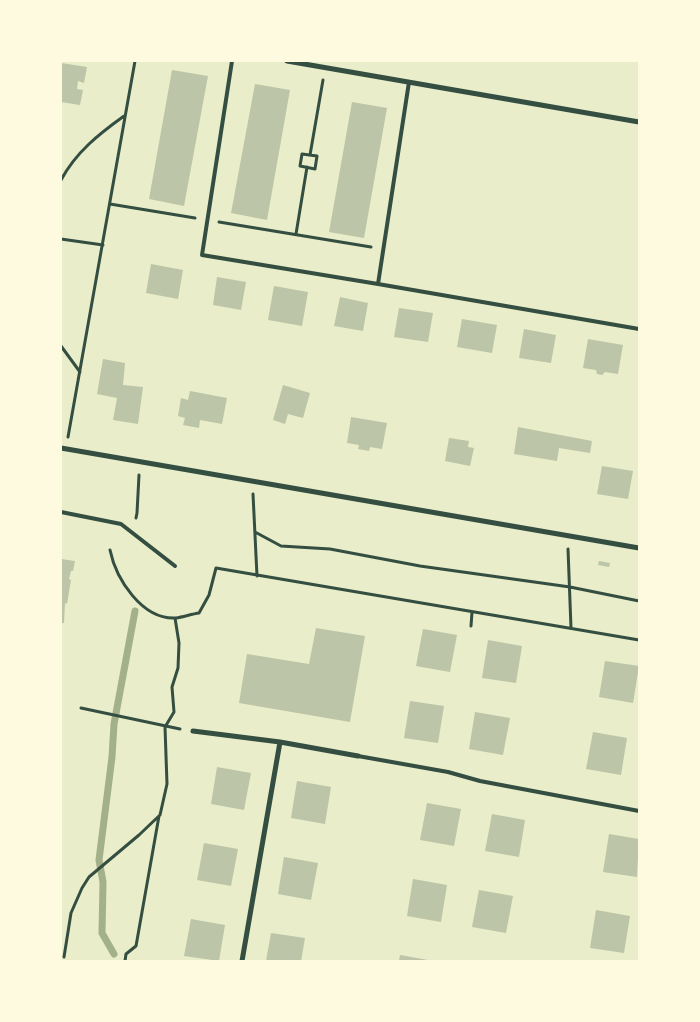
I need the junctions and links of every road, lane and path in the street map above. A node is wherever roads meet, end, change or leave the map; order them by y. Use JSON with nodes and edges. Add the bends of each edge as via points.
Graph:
{"nodes":[{"id":1,"x":135,"y":61,"type":"edge"},
{"id":2,"x":232,"y":61,"type":"edge"},
{"id":3,"x":286,"y":61,"type":"edge"},
{"id":4,"x":325,"y":68,"type":"junction"},
{"id":5,"x":409,"y":82,"type":"junction"},
{"id":6,"x":125,"y":116,"type":"junction"},
{"id":7,"x":639,"y":122,"type":"edge"},
{"id":8,"x":310,"y":155,"type":"junction"},
{"id":9,"x":307,"y":167,"type":"junction"},
{"id":10,"x":61,"y":180,"type":"edge"},
{"id":11,"x":110,"y":204,"type":"junction"},
{"id":12,"x":208,"y":220,"type":"junction"},
{"id":13,"x":296,"y":234,"type":"junction"},
{"id":14,"x":61,"y":239,"type":"edge"},
{"id":15,"x":103,"y":245,"type":"junction"},
{"id":16,"x":384,"y":249,"type":"junction"},
{"id":17,"x":378,"y":284,"type":"junction"},
{"id":18,"x":639,"y":329,"type":"edge"},
{"id":19,"x":61,"y":346,"type":"edge"},
{"id":20,"x":80,"y":372,"type":"junction"},
{"id":21,"x":64,"y":449,"type":"edge"},
{"id":22,"x":139,"y":462,"type":"junction"},
{"id":23,"x":252,"y":481,"type":"junction"},
{"id":24,"x":61,"y":512,"type":"edge"},
{"id":25,"x":131,"y":531,"type":"junction"},
{"id":26,"x":255,"y":532,"type":"junction"},
{"id":27,"x":568,"y":536,"type":"junction"},
{"id":28,"x":639,"y":548,"type":"edge"},
{"id":29,"x":110,"y":550,"type":"dead end"},
{"id":30,"x":175,"y":566,"type":"dead end"},
{"id":31,"x":257,"y":576,"type":"junction"},
{"id":32,"x":570,"y":587,"type":"junction"},
{"id":33,"x":639,"y":601,"type":"edge"},
{"id":34,"x":472,"y":612,"type":"junction"},
{"id":35,"x":175,"y":618,"type":"junction"},
{"id":36,"x":470,"y":626,"type":"dead end"},
{"id":37,"x":570,"y":628,"type":"junction"},
{"id":38,"x":639,"y":640,"type":"edge"},
{"id":39,"x":82,"y":708,"type":"dead end"},
{"id":40,"x":165,"y":727,"type":"junction"},
{"id":41,"x":193,"y":732,"type":"dead end"},
{"id":42,"x":280,"y":742,"type":"junction"},
{"id":43,"x":358,"y":756,"type":"joint"},
{"id":44,"x":639,"y":812,"type":"edge"},
{"id":45,"x":160,"y":814,"type":"junction"},
{"id":46,"x":64,"y":957,"type":"dead end"},
{"id":47,"x":125,"y":961,"type":"edge"},
{"id":48,"x":242,"y":961,"type":"edge"}],
"edges":[{"from":1,"to":6,"type":"path"},
{"from":2,"to":12,"type":"lane"},
{"from":3,"to":4,"type":"street"},
{"from":4,"to":5,"type":"street"},
{"from":4,"to":8,"type":"path"},
{"from":5,"to":7,"type":"street"},
{"from":5,"to":16,"type":"lane"},
{"from":6,"to":10,"type":"path","via":[[84,148]]},
{"from":6,"to":11,"type":"path"},
{"from":8,"to":9,"type":"path","via":[[302,154],[300,166]]},
{"from":8,"to":9,"type":"path","via":[[317,156],[315,169]]},
{"from":9,"to":13,"type":"path"},
{"from":11,"to":12,"type":"path"},
{"from":11,"to":15,"type":"path"},
{"from":12,"to":13,"type":"path"},
{"from":12,"to":17,"type":"lane","via":[[202,255]]},
{"from":13,"to":16,"type":"path"},
{"from":14,"to":15,"type":"path"},
{"from":15,"to":20,"type":"path"},
{"from":16,"to":17,"type":"lane"},
{"from":17,"to":18,"type":"lane"},
{"from":19,"to":20,"type":"path"},
{"from":20,"to":21,"type":"path"},
{"from":21,"to":22,"type":"street"},
{"from":22,"to":23,"type":"street"},
{"from":22,"to":25,"type":"path","via":[[138,513]]},
{"from":23,"to":26,"type":"path"},
{"from":23,"to":27,"type":"street"},
{"from":24,"to":25,"type":"lane","via":[[121,524]]},
{"from":25,"to":30,"type":"lane"},
{"from":26,"to":31,"type":"path"},
{"from":26,"to":32,"type":"path","via":[[281,546],[330,549],[420,566]]},
{"from":27,"to":28,"type":"street"},
{"from":27,"to":32,"type":"path"},
{"from":29,"to":35,"type":"path","via":[[115,570],[133,597],[148,609]]},
{"from":31,"to":34,"type":"path"},
{"from":31,"to":35,"type":"path","via":[[216,568],[209,595],[199,613]]},
{"from":32,"to":33,"type":"path"},
{"from":32,"to":37,"type":"path"},
{"from":34,"to":36,"type":"path"},
{"from":34,"to":37,"type":"path"},
{"from":35,"to":40,"type":"path","via":[[179,643],[178,668],[172,686],[174,712]]},
{"from":37,"to":38,"type":"path"},
{"from":39,"to":40,"type":"path"},
{"from":40,"to":45,"type":"path","via":[[167,784]]},
{"from":41,"to":42,"type":"street"},
{"from":42,"to":43,"type":"street"},
{"from":42,"to":48,"type":"street"},
{"from":43,"to":44,"type":"lane"},
{"from":45,"to":46,"type":"path","via":[[82,888],[71,913]]},
{"from":45,"to":47,"type":"path","via":[[136,946],[126,954]]}]}
